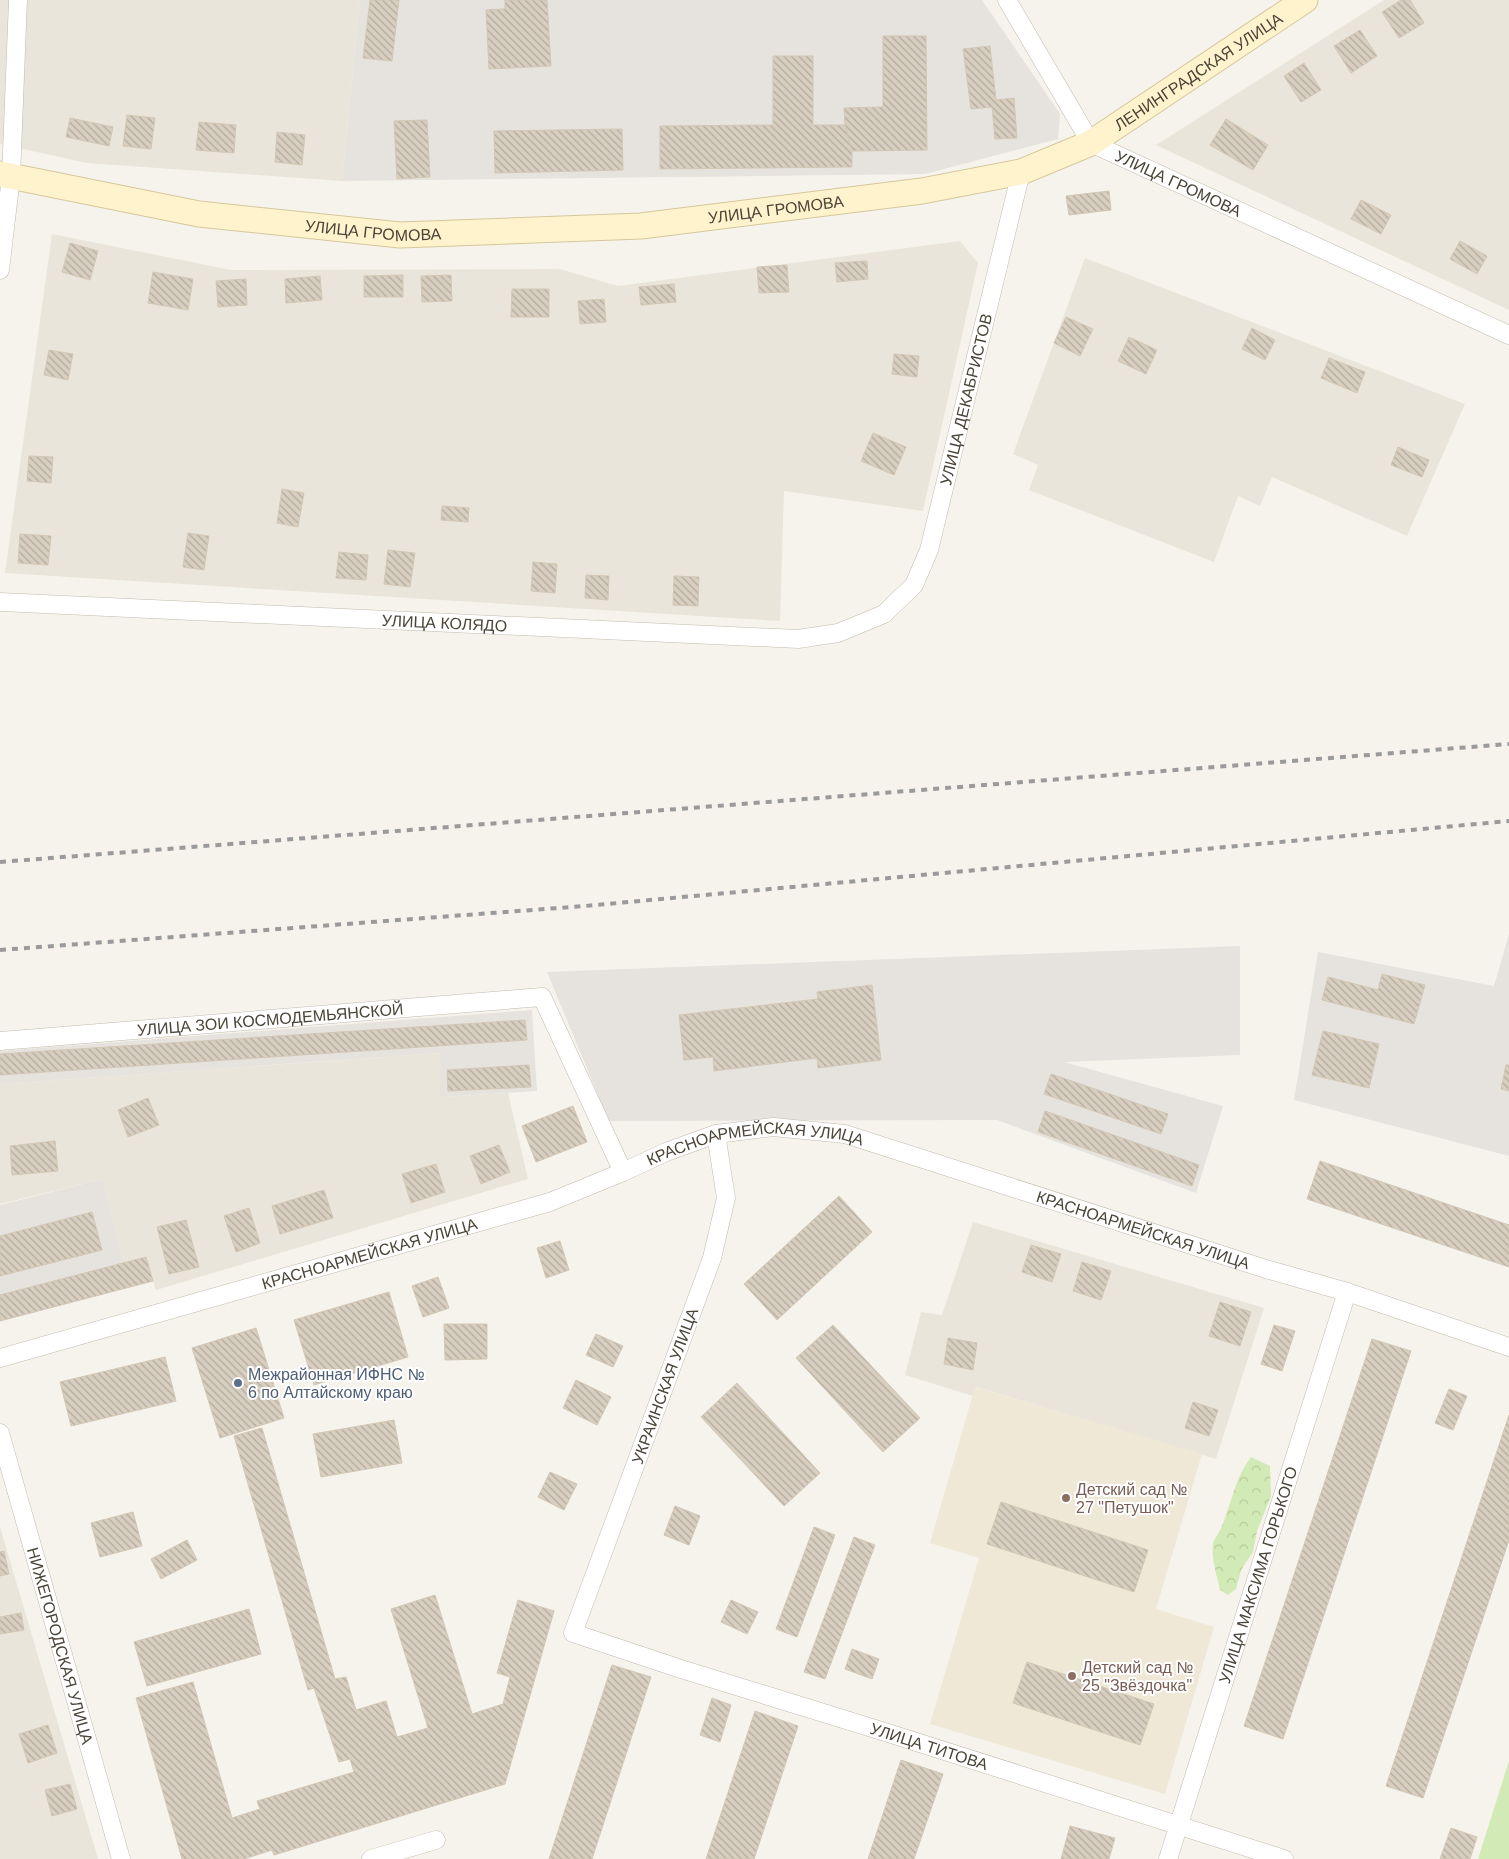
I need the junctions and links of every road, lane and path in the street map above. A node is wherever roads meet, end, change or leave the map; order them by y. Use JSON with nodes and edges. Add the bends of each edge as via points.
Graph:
{"nodes":[{"id":1,"x":18,"y":0,"type":"edge"},
{"id":2,"x":1007,"y":0,"type":"edge"},
{"id":3,"x":1305,"y":0,"type":"edge"},
{"id":4,"x":1091,"y":144,"type":"junction"},
{"id":5,"x":1021,"y":172,"type":"junction"},
{"id":6,"x":6,"y":175,"type":"edge"},
{"id":7,"x":0,"y":270,"type":"edge"},
{"id":8,"x":1509,"y":334,"type":"edge"},
{"id":9,"x":0,"y":602,"type":"edge"},
{"id":10,"x":884,"y":614,"type":"joint"},
{"id":11,"x":0,"y":1041,"type":"edge"},
{"id":12,"x":716,"y":1134,"type":"junction"},
{"id":13,"x":623,"y":1172,"type":"junction"},
{"id":14,"x":1347,"y":1292,"type":"junction"},
{"id":15,"x":1509,"y":1347,"type":"edge"},
{"id":16,"x":0,"y":1358,"type":"edge"},
{"id":17,"x":0,"y":1433,"type":"edge"},
{"id":18,"x":573,"y":1633,"type":"joint"},
{"id":19,"x":1179,"y":1826,"type":"junction"},
{"id":20,"x":436,"y":1840,"type":"dead end"},
{"id":21,"x":121,"y":1859,"type":"edge"},
{"id":22,"x":371,"y":1859,"type":"edge"},
{"id":23,"x":1168,"y":1859,"type":"edge"},
{"id":24,"x":1284,"y":1859,"type":"edge"}],
"edges":[{"from":1,"to":6,"type":"street"},
{"from":2,"to":4,"type":"street"},
{"from":3,"to":4,"type":"street","name":"ЛЕНИНГРАДСКАЯ УЛИЦА"},
{"from":4,"to":5,"type":"street","name":"УЛИЦА ГРОМОВА"},
{"from":4,"to":8,"type":"street","name":"УЛИЦА ГРОМОВА"},
{"from":5,"to":6,"type":"street","name":"УЛИЦА ГРОМОВА","via":[[922,191],[641,226],[400,235],[199,214]]},
{"from":5,"to":10,"type":"street","name":"УЛИЦА ДЕКАБРИСТОВ","via":[[928,550],[914,585]]},
{"from":6,"to":7,"type":"street"},
{"from":9,"to":10,"type":"street","name":"УЛИЦА КОЛЯДО","via":[[798,640],[838,633]]},
{"from":11,"to":13,"type":"street","name":"УЛИЦА ЗОИ КОСМОДЕМЬЯНСКОЙ","via":[[542,997]]},
{"from":12,"to":13,"type":"street","name":"КРАСНОАРМЕЙСКАЯ УЛИЦА"},
{"from":12,"to":14,"type":"street","name":"КРАСНОАРМЕЙСКАЯ УЛИЦА","via":[[773,1127],[846,1134]]},
{"from":12,"to":18,"type":"street","name":"УКРАИНСКАЯ УЛИЦА","via":[[726,1198],[712,1258]]},
{"from":13,"to":16,"type":"street","name":"КРАСНОАРМЕЙСКАЯ УЛИЦА","via":[[550,1202]]},
{"from":14,"to":15,"type":"street","name":"КРАСНОАРМЕЙСКАЯ УЛИЦА"},
{"from":14,"to":19,"type":"street","name":"УЛИЦА МАКСИМА ГОРЬКОГО"},
{"from":17,"to":21,"type":"street","name":"НИЖЕГОРОДСКАЯ УЛИЦА"},
{"from":18,"to":19,"type":"street","name":"УЛИЦА ТИТОВА"},
{"from":19,"to":23,"type":"street","name":"УЛИЦА МАКСИМА ГОРЬКОГО"},
{"from":19,"to":24,"type":"street","name":"УЛИЦА ТИТОВА"},
{"from":20,"to":22,"type":"street"}]}
